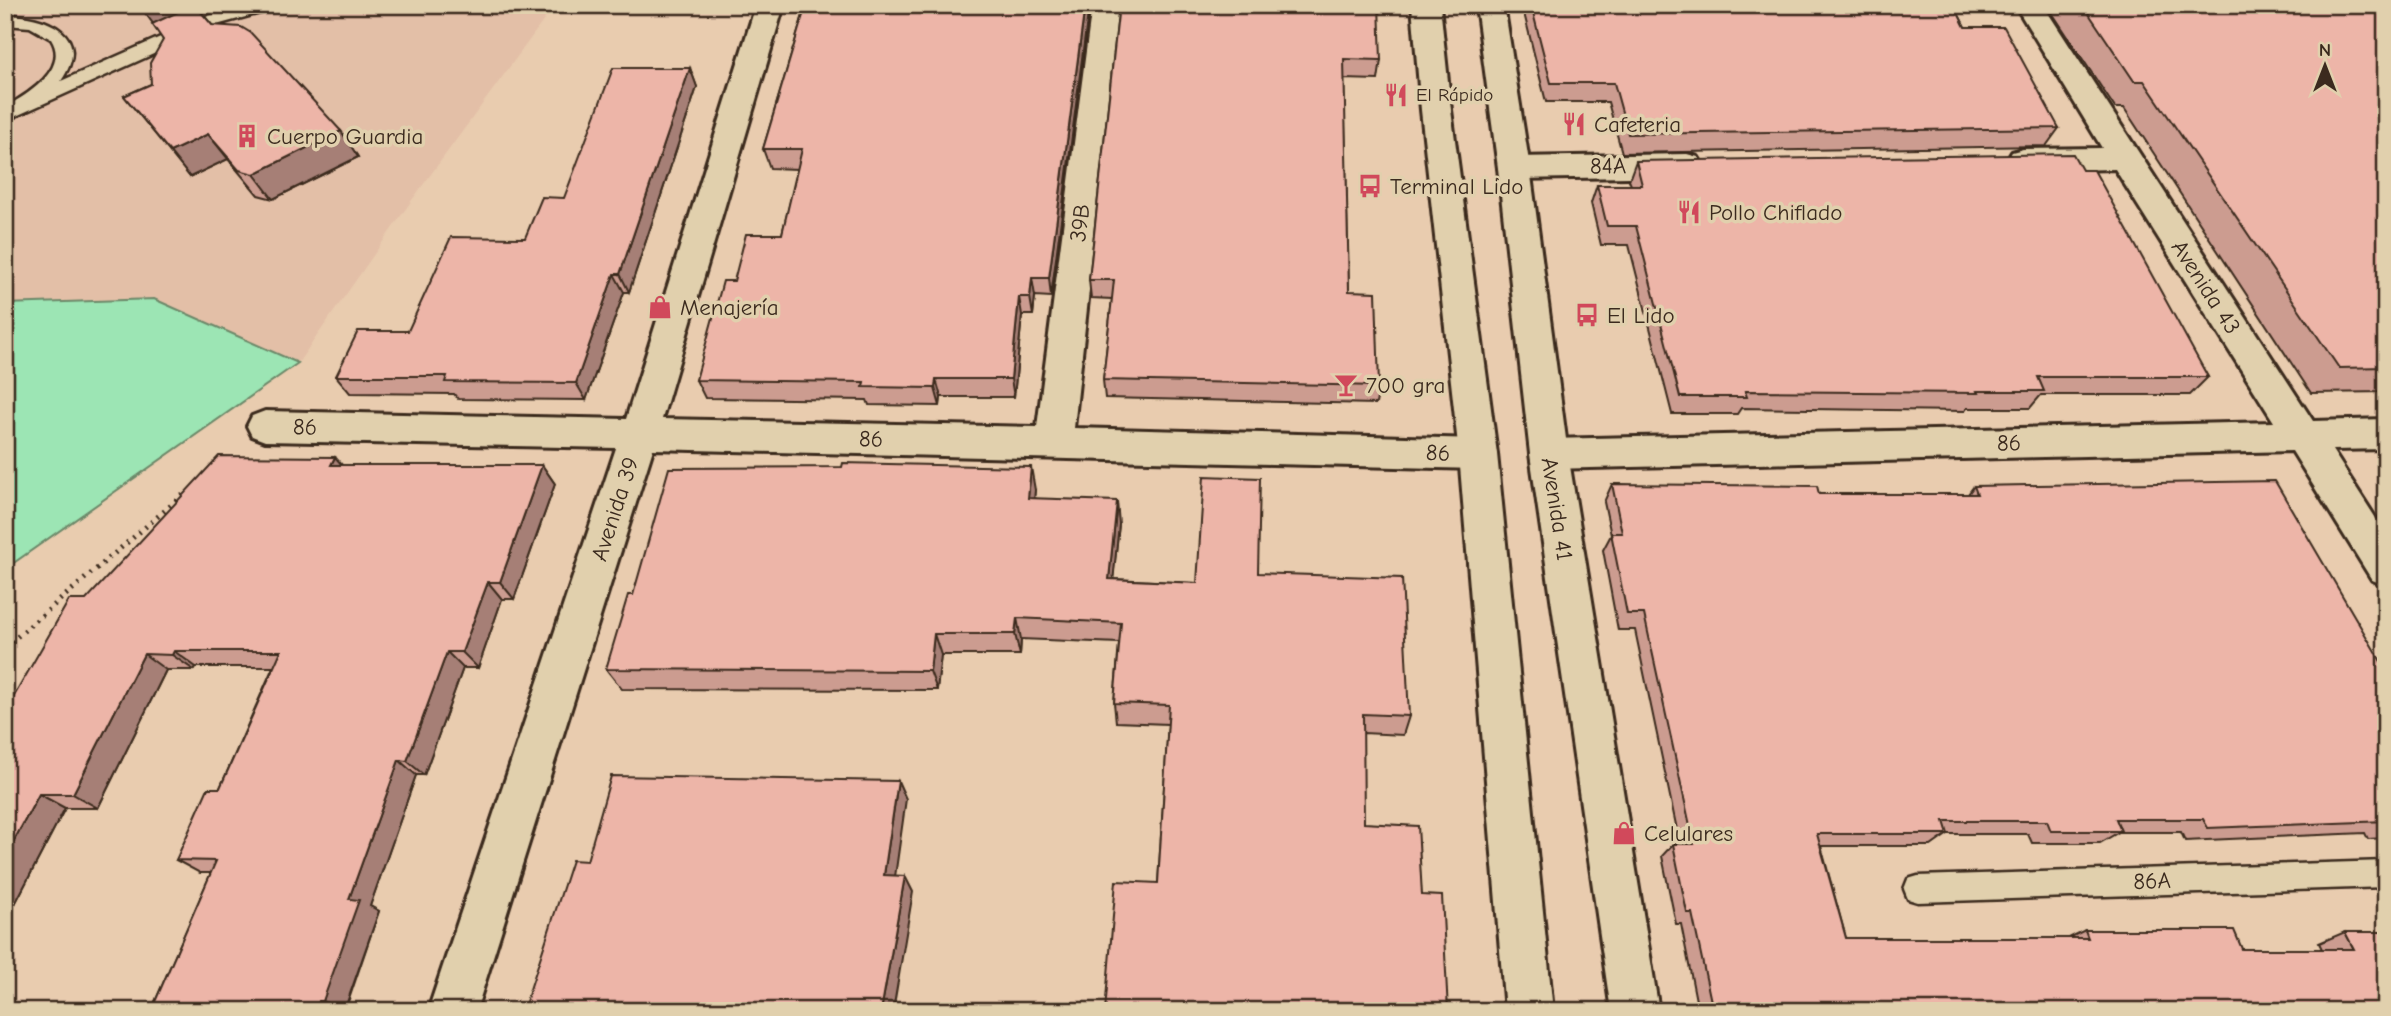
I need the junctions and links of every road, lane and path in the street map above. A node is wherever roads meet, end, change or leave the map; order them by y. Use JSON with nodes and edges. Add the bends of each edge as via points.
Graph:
{"nodes":[{"id":1,"x":226,"y":5,"type":"edge"},
{"id":2,"x":269,"y":5,"type":"edge"},
{"id":3,"x":770,"y":5,"type":"edge"},
{"id":4,"x":1106,"y":5,"type":"edge"},
{"id":5,"x":1426,"y":5,"type":"edge"},
{"id":6,"x":1490,"y":5,"type":"edge"},
{"id":7,"x":2029,"y":5,"type":"edge"},
{"id":8,"x":5,"y":20,"type":"edge"},
{"id":9,"x":214,"y":20,"type":"junction"},
{"id":10,"x":29,"y":102,"type":"junction"},
{"id":11,"x":5,"y":115,"type":"edge"},
{"id":12,"x":2122,"y":158,"type":"junction"},
{"id":13,"x":1998,"y":160,"type":"edge"},
{"id":14,"x":1721,"y":164,"type":"edge"},
{"id":15,"x":1514,"y":168,"type":"junction"},
{"id":16,"x":265,"y":426,"type":"dead end"},
{"id":17,"x":2386,"y":434,"type":"edge"},
{"id":18,"x":639,"y":435,"type":"junction"},
{"id":19,"x":2304,"y":436,"type":"junction"},
{"id":20,"x":1054,"y":442,"type":"junction"},
{"id":21,"x":1478,"y":454,"type":"junction"},
{"id":22,"x":1549,"y":454,"type":"junction"},
{"id":23,"x":190,"y":489,"type":"edge"},
{"id":24,"x":2386,"y":568,"type":"edge"},
{"id":25,"x":5,"y":647,"type":"edge"},
{"id":26,"x":2386,"y":874,"type":"edge"},
{"id":27,"x":1917,"y":889,"type":"dead end"},
{"id":28,"x":453,"y":1011,"type":"edge"},
{"id":29,"x":1530,"y":1011,"type":"edge"},
{"id":30,"x":1634,"y":1011,"type":"edge"}],
"edges":[{"from":1,"to":9,"type":"lane"},
{"from":2,"to":9,"type":"lane"},
{"from":3,"to":18,"type":"street","name":"Avenida 39"},
{"from":4,"to":20,"type":"street","name":"39B"},
{"from":5,"to":21,"type":"street"},
{"from":6,"to":15,"type":"street","name":"Avenida 41"},
{"from":7,"to":12,"type":"street","name":"Avenida 43"},
{"from":8,"to":10,"type":"lane","via":[[38,23],[56,32],[65,46],[63,64],[51,83]]},
{"from":9,"to":10,"type":"lane"},
{"from":10,"to":11,"type":"lane"},
{"from":12,"to":13,"type":"street"},
{"from":12,"to":19,"type":"street","name":"Avenida 43"},
{"from":14,"to":15,"type":"street","name":"84A"},
{"from":15,"to":22,"type":"street","name":"Avenida 41"},
{"from":16,"to":18,"type":"street","name":"86"},
{"from":17,"to":19,"type":"street","name":"86"},
{"from":18,"to":20,"type":"street","name":"86"},
{"from":18,"to":28,"type":"street","name":"Avenida 39"},
{"from":19,"to":22,"type":"street","name":"86"},
{"from":19,"to":24,"type":"street","name":"Avenida 43"},
{"from":20,"to":21,"type":"street","name":"86"},
{"from":21,"to":29,"type":"street"},
{"from":22,"to":30,"type":"street","name":"Avenida 41"},
{"from":23,"to":25,"type":"path"},
{"from":26,"to":27,"type":"lane","name":"86A"}]}
